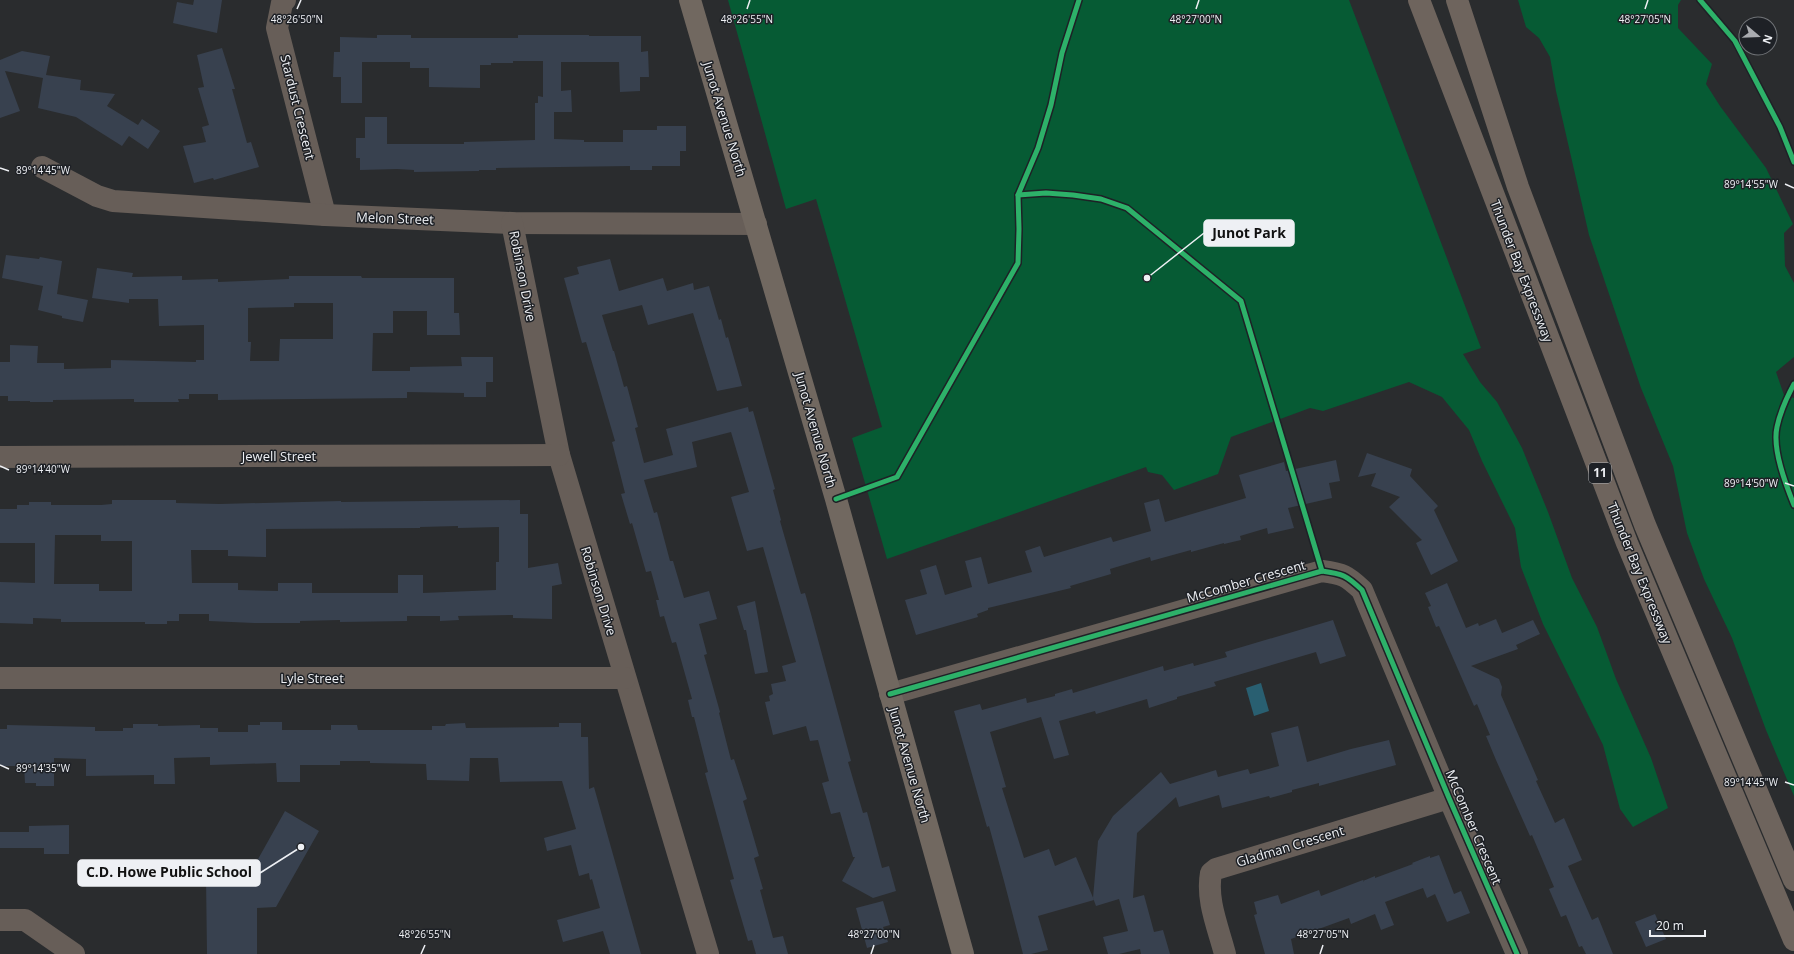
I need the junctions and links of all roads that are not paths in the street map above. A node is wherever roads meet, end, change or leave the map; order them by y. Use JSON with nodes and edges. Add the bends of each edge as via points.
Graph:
{"nodes":[{"id":1,"x":285,"y":0,"type":"edge"},
{"id":2,"x":690,"y":0,"type":"edge"},
{"id":3,"x":1419,"y":0,"type":"edge"},
{"id":4,"x":1457,"y":0,"type":"edge"},
{"id":5,"x":42,"y":167,"type":"dead end"},
{"id":6,"x":325,"y":216,"type":"junction"},
{"id":7,"x":512,"y":223,"type":"junction"},
{"id":8,"x":756,"y":224,"type":"junction"},
{"id":9,"x":559,"y":455,"type":"junction"},
{"id":10,"x":0,"y":457,"type":"edge"},
{"id":11,"x":0,"y":678,"type":"edge"},
{"id":12,"x":625,"y":678,"type":"junction"},
{"id":13,"x":890,"y":694,"type":"junction"},
{"id":14,"x":1449,"y":798,"type":"junction"},
{"id":15,"x":1794,"y":880,"type":"edge"},
{"id":16,"x":0,"y":920,"type":"edge"},
{"id":17,"x":1794,"y":940,"type":"edge"},
{"id":18,"x":74,"y":954,"type":"edge"},
{"id":19,"x":708,"y":954,"type":"edge"},
{"id":20,"x":963,"y":954,"type":"edge"},
{"id":21,"x":1225,"y":954,"type":"edge"},
{"id":22,"x":1518,"y":954,"type":"edge"}],
"edges":[{"from":1,"to":6,"type":"street","name":"Stardust Crescent","via":[[282,3],[277,28]]},
{"from":2,"to":8,"type":"main road","name":"Junot Avenue North"},
{"from":3,"to":17,"type":"highway","name":"Thunder Bay Expressway","number":"11","via":[[1627,543]]},
{"from":4,"to":15,"type":"highway","name":"Thunder Bay Expressway","number":"11","via":[[1518,187],[1645,525]]},
{"from":5,"to":6,"type":"street","name":"Melon Street","via":[[97,196],[112,201]]},
{"from":6,"to":7,"type":"street","name":"Melon Street"},
{"from":7,"to":8,"type":"street","name":"Melon Street"},
{"from":7,"to":9,"type":"street","name":"Robinson Drive"},
{"from":8,"to":13,"type":"main road","name":"Junot Avenue North"},
{"from":9,"to":10,"type":"street","name":"Jewell Street"},
{"from":9,"to":12,"type":"street","name":"Robinson Drive"},
{"from":11,"to":12,"type":"street","name":"Lyle Street"},
{"from":12,"to":19,"type":"street","name":"Robinson Drive"},
{"from":13,"to":14,"type":"street","name":"McComber Crescent","via":[[1322,571],[1338,573],[1351,578],[1362,590]]},
{"from":13,"to":20,"type":"main road","name":"Junot Avenue North"},
{"from":14,"to":21,"type":"street","name":"Gladman Crescent","via":[[1216,869],[1211,873],[1209,896]]},
{"from":14,"to":22,"type":"street","name":"McComber Crescent"},
{"from":16,"to":18,"type":"street","via":[[25,920]]}]}
